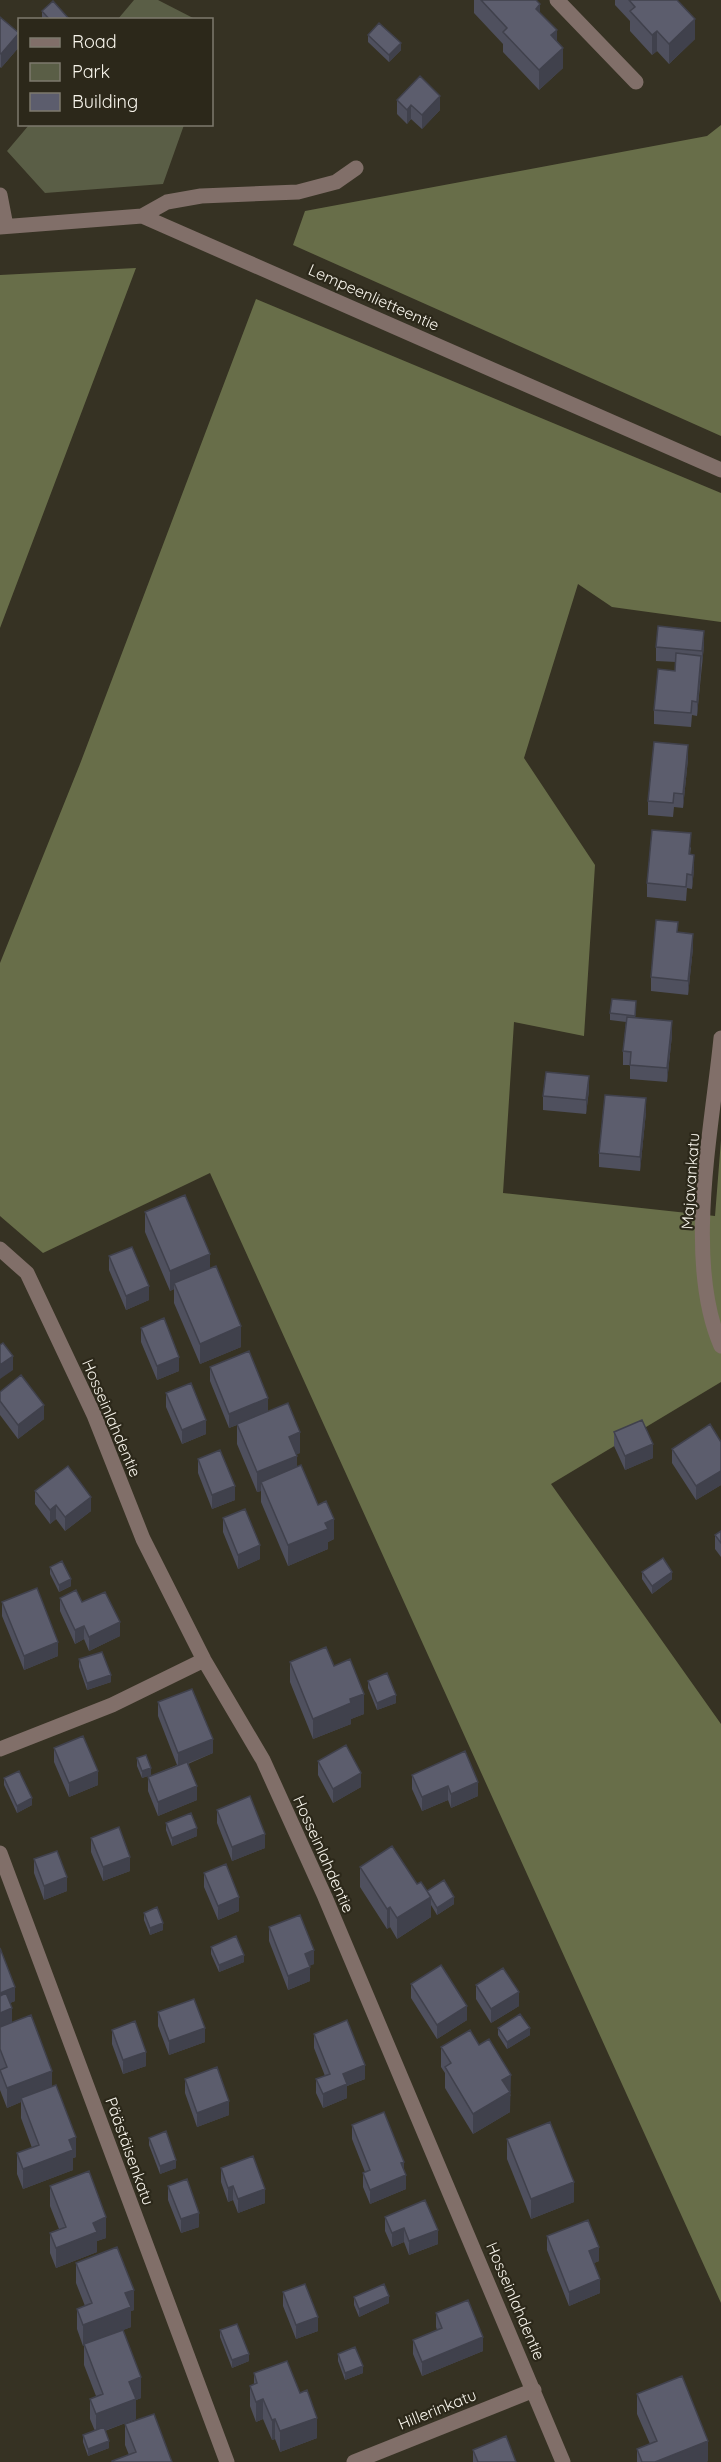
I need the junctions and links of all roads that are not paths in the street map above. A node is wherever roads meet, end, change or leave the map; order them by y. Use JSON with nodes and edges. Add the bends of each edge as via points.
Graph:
{"nodes":[{"id":1,"x":557,"y":0,"type":"edge"},
{"id":2,"x":636,"y":82,"type":"dead end"},
{"id":3,"x":356,"y":168,"type":"dead end"},
{"id":4,"x":0,"y":195,"type":"edge"},
{"id":5,"x":142,"y":216,"type":"junction"},
{"id":6,"x":3,"y":226,"type":"edge"},
{"id":7,"x":721,"y":470,"type":"edge"},
{"id":8,"x":721,"y":1038,"type":"edge"},
{"id":9,"x":0,"y":1249,"type":"edge"},
{"id":10,"x":721,"y":1346,"type":"edge"},
{"id":11,"x":204,"y":1660,"type":"junction"},
{"id":12,"x":0,"y":1749,"type":"edge"},
{"id":13,"x":0,"y":1853,"type":"edge"},
{"id":14,"x":534,"y":2390,"type":"junction"},
{"id":15,"x":227,"y":2462,"type":"edge"},
{"id":16,"x":354,"y":2462,"type":"edge"},
{"id":17,"x":563,"y":2462,"type":"edge"}],
"edges":[{"from":1,"to":2,"type":"street"},
{"from":3,"to":5,"type":"street","via":[[336,182],[298,192],[167,201]]},
{"from":4,"to":6,"type":"street"},
{"from":5,"to":6,"type":"street","name":"Lempeenlietteentie"},
{"from":5,"to":7,"type":"street","name":"Lempeenlietteentie"},
{"from":8,"to":10,"type":"street","name":"Majavankatu","via":[[703,1215],[706,1291],[712,1325]]},
{"from":9,"to":11,"type":"street","name":"Hosseinlahdentie","via":[[27,1273],[94,1415],[143,1539]]},
{"from":11,"to":12,"type":"street","via":[[112,1705]]},
{"from":11,"to":14,"type":"street","name":"Hosseinlahdentie","via":[[263,1760],[325,1897]]},
{"from":13,"to":15,"type":"street","name":"Päästäisenkatu"},
{"from":14,"to":16,"type":"street","name":"Hillerinkatu"},
{"from":14,"to":17,"type":"street","name":"Hosseinlahdentie"}]}
